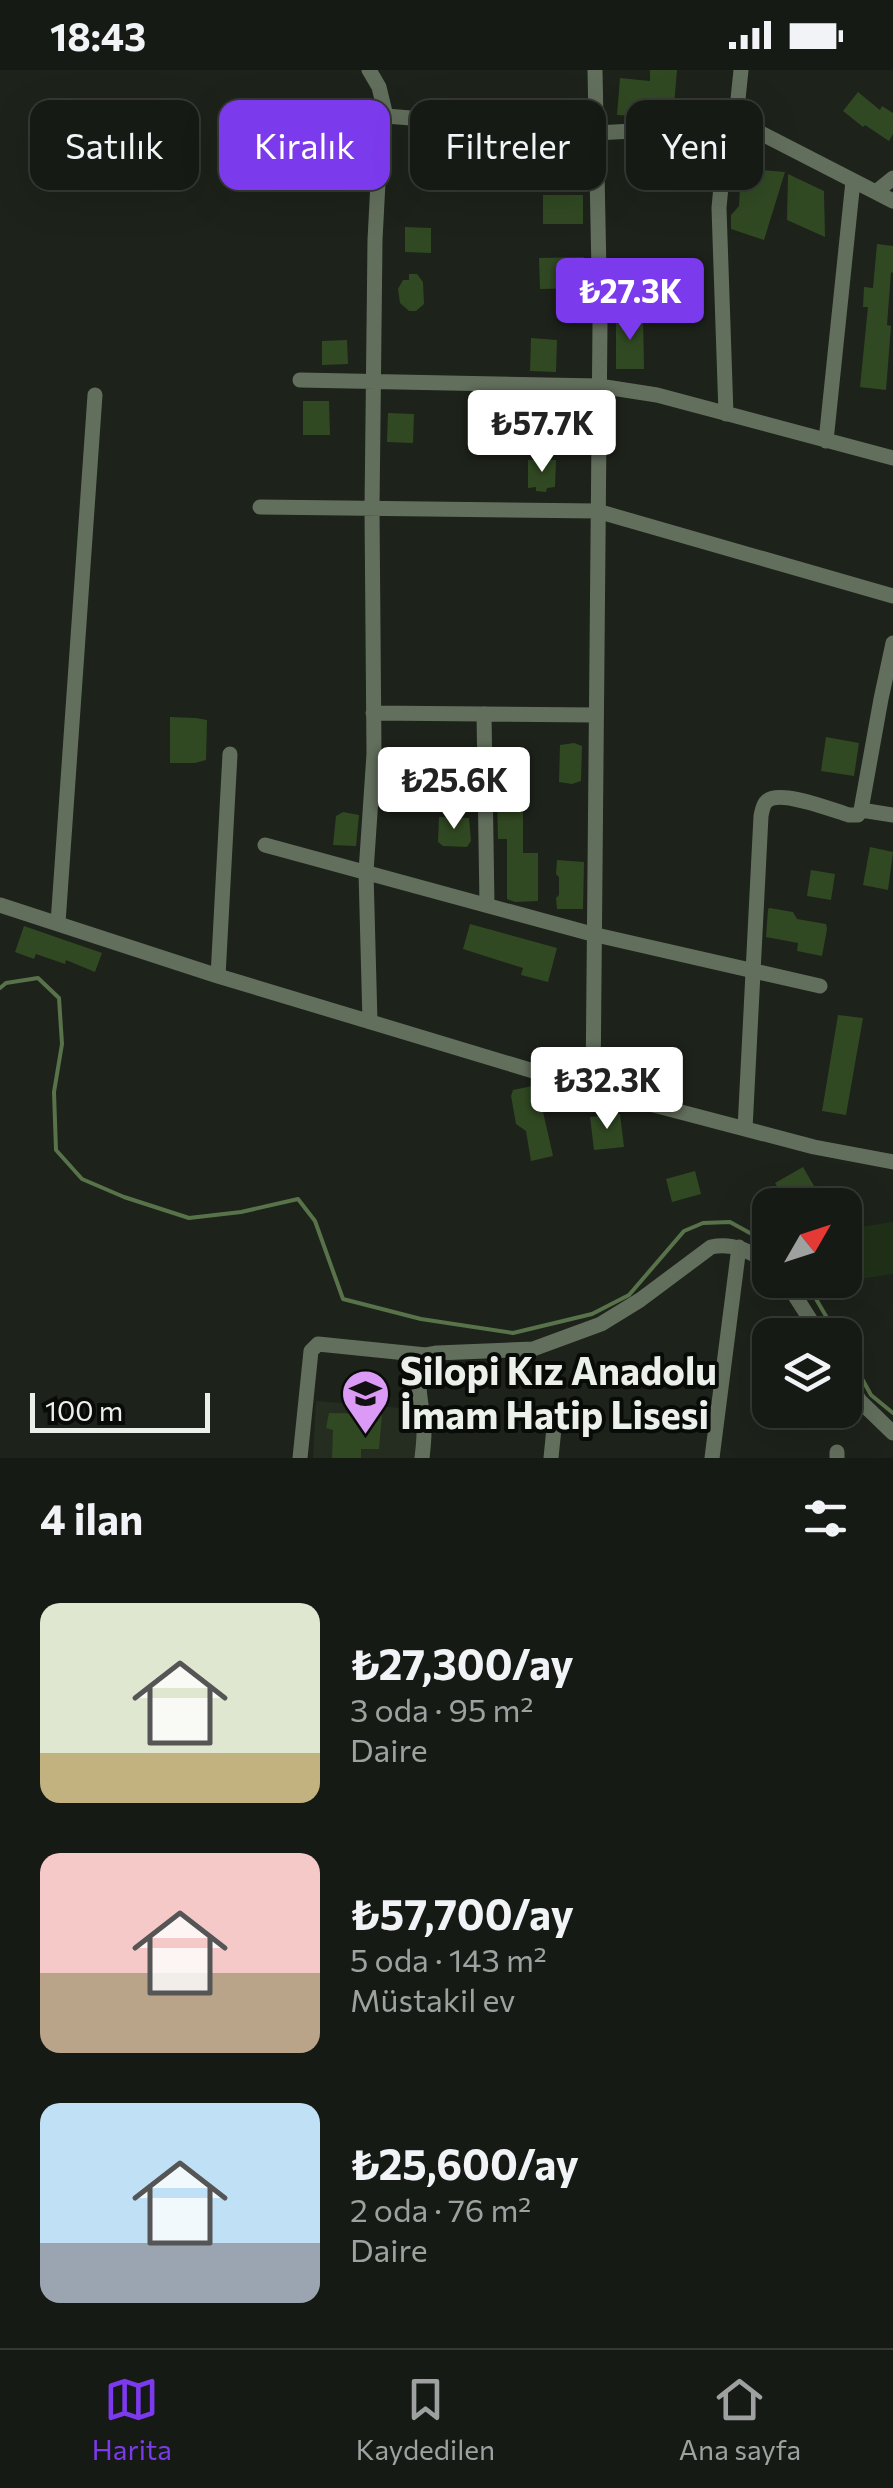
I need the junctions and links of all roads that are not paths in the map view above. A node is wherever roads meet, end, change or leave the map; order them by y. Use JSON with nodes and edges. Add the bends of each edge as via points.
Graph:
{"nodes":[{"id":1,"x":369,"y":70,"type":"edge"},
{"id":2,"x":595,"y":70,"type":"edge"},
{"id":3,"x":741,"y":70,"type":"edge"},
{"id":4,"x":382,"y":100,"type":"edge"},
{"id":5,"x":595,"y":100,"type":"edge"},
{"id":6,"x":738,"y":100,"type":"edge"},
{"id":7,"x":763,"y":134,"type":"edge"},
{"id":8,"x":893,"y":178,"type":"edge"},
{"id":9,"x":854,"y":181,"type":"junction"},
{"id":10,"x":378,"y":190,"type":"edge"},
{"id":11,"x":597,"y":190,"type":"edge"},
{"id":12,"x":721,"y":190,"type":"edge"},
{"id":13,"x":877,"y":191,"type":"junction"},
{"id":14,"x":893,"y":200,"type":"edge"},
{"id":15,"x":300,"y":380,"type":"dead end"},
{"id":16,"x":374,"y":382,"type":"junction"},
{"id":17,"x":599,"y":386,"type":"junction"},
{"id":18,"x":95,"y":395,"type":"dead end"},
{"id":19,"x":726,"y":414,"type":"junction"},
{"id":20,"x":826,"y":442,"type":"junction"},
{"id":21,"x":893,"y":458,"type":"edge"},
{"id":22,"x":260,"y":507,"type":"dead end"},
{"id":23,"x":372,"y":508,"type":"junction"},
{"id":24,"x":598,"y":511,"type":"junction"},
{"id":25,"x":893,"y":596,"type":"edge"},
{"id":26,"x":893,"y":644,"type":"edge"},
{"id":27,"x":374,"y":713,"type":"junction"},
{"id":28,"x":484,"y":714,"type":"junction"},
{"id":29,"x":595,"y":715,"type":"junction"},
{"id":30,"x":230,"y":754,"type":"dead end"},
{"id":31,"x":862,"y":810,"type":"junction"},
{"id":32,"x":893,"y":816,"type":"edge"},
{"id":33,"x":265,"y":845,"type":"dead end"},
{"id":34,"x":366,"y":872,"type":"junction"},
{"id":35,"x":0,"y":905,"type":"edge"},
{"id":36,"x":487,"y":905,"type":"junction"},
{"id":37,"x":58,"y":922,"type":"junction"},
{"id":38,"x":592,"y":934,"type":"junction"},
{"id":39,"x":752,"y":970,"type":"junction"},
{"id":40,"x":218,"y":976,"type":"junction"},
{"id":41,"x":820,"y":986,"type":"dead end"},
{"id":42,"x":370,"y":1022,"type":"junction"},
{"id":43,"x":592,"y":1089,"type":"junction"},
{"id":44,"x":745,"y":1129,"type":"junction"},
{"id":45,"x":893,"y":1162,"type":"edge"},
{"id":46,"x":739,"y":1248,"type":"junction"},
{"id":47,"x":752,"y":1255,"type":"edge"},
{"id":48,"x":426,"y":1356,"type":"junction"},
{"id":49,"x":862,"y":1403,"type":"edge"},
{"id":50,"x":554,"y":1428,"type":"dead end"},
{"id":51,"x":893,"y":1433,"type":"edge"},
{"id":52,"x":300,"y":1458,"type":"edge"},
{"id":53,"x":422,"y":1458,"type":"edge"},
{"id":54,"x":551,"y":1458,"type":"edge"},
{"id":55,"x":712,"y":1458,"type":"edge"}],
"edges":[{"from":1,"to":4,"type":"street"},
{"from":2,"to":5,"type":"street"},
{"from":3,"to":6,"type":"street"},
{"from":7,"to":9,"type":"street"},
{"from":8,"to":13,"type":"street"},
{"from":9,"to":13,"type":"street"},
{"from":9,"to":20,"type":"street"},
{"from":10,"to":16,"type":"street"},
{"from":11,"to":17,"type":"street"},
{"from":12,"to":19,"type":"street"},
{"from":13,"to":14,"type":"street"},
{"from":15,"to":16,"type":"street"},
{"from":16,"to":17,"type":"street"},
{"from":16,"to":23,"type":"street"},
{"from":17,"to":19,"type":"street"},
{"from":17,"to":24,"type":"street"},
{"from":18,"to":37,"type":"street"},
{"from":19,"to":20,"type":"street"},
{"from":20,"to":21,"type":"street"},
{"from":22,"to":23,"type":"street"},
{"from":23,"to":24,"type":"street"},
{"from":23,"to":27,"type":"street"},
{"from":24,"to":25,"type":"street"},
{"from":24,"to":29,"type":"street"},
{"from":26,"to":31,"type":"street"},
{"from":27,"to":28,"type":"street"},
{"from":27,"to":34,"type":"street"},
{"from":28,"to":29,"type":"street"},
{"from":28,"to":36,"type":"street"},
{"from":29,"to":38,"type":"street"},
{"from":30,"to":40,"type":"street"},
{"from":31,"to":32,"type":"street"},
{"from":31,"to":39,"type":"street","via":[[848,815],[784,796],[764,803]]},
{"from":33,"to":34,"type":"street"},
{"from":34,"to":36,"type":"street"},
{"from":34,"to":42,"type":"street"},
{"from":35,"to":37,"type":"street"},
{"from":36,"to":38,"type":"street"},
{"from":37,"to":40,"type":"street"},
{"from":38,"to":39,"type":"street"},
{"from":38,"to":43,"type":"street"},
{"from":39,"to":41,"type":"street"},
{"from":39,"to":44,"type":"street"},
{"from":40,"to":42,"type":"street"},
{"from":42,"to":43,"type":"street"},
{"from":43,"to":44,"type":"street"},
{"from":44,"to":45,"type":"street"},
{"from":46,"to":47,"type":"street"},
{"from":46,"to":48,"type":"street","via":[[712,1247],[600,1324],[533,1349]]},
{"from":46,"to":55,"type":"street"},
{"from":48,"to":52,"type":"street","via":[[318,1344],[311,1350]]},
{"from":48,"to":53,"type":"street","via":[[419,1384]]},
{"from":49,"to":51,"type":"street"},
{"from":50,"to":54,"type":"street"}]}
